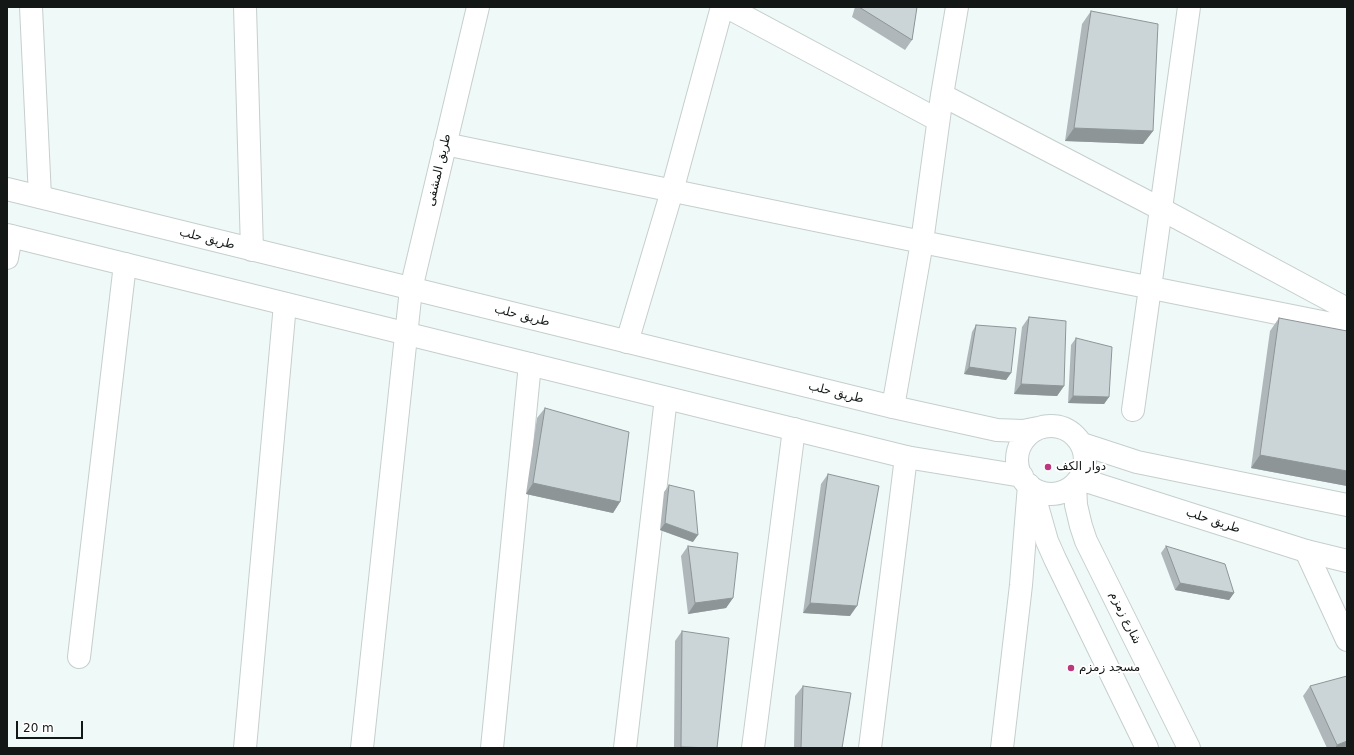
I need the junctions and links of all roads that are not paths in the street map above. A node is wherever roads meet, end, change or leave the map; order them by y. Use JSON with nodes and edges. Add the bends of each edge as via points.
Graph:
{"nodes":[{"id":1,"x":31,"y":7,"type":"edge"},
{"id":2,"x":246,"y":7,"type":"edge"},
{"id":3,"x":478,"y":7,"type":"edge"},
{"id":4,"x":722,"y":7,"type":"edge"},
{"id":5,"x":727,"y":7,"type":"edge"},
{"id":6,"x":957,"y":7,"type":"edge"},
{"id":7,"x":1189,"y":7,"type":"edge"},
{"id":8,"x":942,"y":95,"type":"junction"},
{"id":9,"x":938,"y":120,"type":"junction"},
{"id":10,"x":445,"y":144,"type":"junction"},
{"id":11,"x":7,"y":189,"type":"edge"},
{"id":12,"x":672,"y":191,"type":"junction"},
{"id":13,"x":40,"y":198,"type":"junction"},
{"id":14,"x":1161,"y":209,"type":"junction"},
{"id":15,"x":9,"y":236,"type":"edge"},
{"id":16,"x":922,"y":242,"type":"junction"},
{"id":17,"x":252,"y":250,"type":"junction"},
{"id":18,"x":7,"y":258,"type":"edge"},
{"id":19,"x":126,"y":264,"type":"junction"},
{"id":20,"x":1150,"y":287,"type":"junction"},
{"id":21,"x":411,"y":289,"type":"junction"},
{"id":22,"x":285,"y":304,"type":"junction"},
{"id":23,"x":1347,"y":309,"type":"edge"},
{"id":24,"x":1347,"y":327,"type":"edge"},
{"id":25,"x":407,"y":334,"type":"junction"},
{"id":26,"x":626,"y":342,"type":"junction"},
{"id":27,"x":530,"y":364,"type":"junction"},
{"id":28,"x":666,"y":398,"type":"junction"},
{"id":29,"x":893,"y":407,"type":"junction"},
{"id":30,"x":1133,"y":410,"type":"dead end"},
{"id":31,"x":1038,"y":428,"type":"junction"},
{"id":32,"x":794,"y":429,"type":"junction"},
{"id":33,"x":1082,"y":444,"type":"junction"},
{"id":34,"x":906,"y":457,"type":"junction"},
{"id":35,"x":1078,"y":481,"type":"junction"},
{"id":36,"x":1027,"y":483,"type":"junction"},
{"id":37,"x":1347,"y":505,"type":"edge"},
{"id":38,"x":1306,"y":551,"type":"junction"},
{"id":39,"x":1347,"y":561,"type":"edge"},
{"id":40,"x":1347,"y":640,"type":"edge"},
{"id":41,"x":79,"y":657,"type":"dead end"},
{"id":42,"x":245,"y":748,"type":"edge"},
{"id":43,"x":362,"y":748,"type":"edge"},
{"id":44,"x":492,"y":748,"type":"edge"},
{"id":45,"x":625,"y":748,"type":"edge"},
{"id":46,"x":753,"y":748,"type":"edge"},
{"id":47,"x":870,"y":748,"type":"edge"},
{"id":48,"x":1002,"y":748,"type":"edge"},
{"id":49,"x":1146,"y":748,"type":"edge"},
{"id":50,"x":1189,"y":748,"type":"edge"}],
"edges":[{"from":1,"to":13,"type":"street"},
{"from":2,"to":17,"type":"street"},
{"from":3,"to":10,"type":"street","name":"طريق المشفى"},
{"from":4,"to":12,"type":"street"},
{"from":5,"to":9,"type":"street"},
{"from":6,"to":8,"type":"street"},
{"from":7,"to":14,"type":"street"},
{"from":8,"to":9,"type":"street"},
{"from":8,"to":14,"type":"street"},
{"from":9,"to":16,"type":"street"},
{"from":10,"to":12,"type":"street"},
{"from":10,"to":21,"type":"street","name":"طريق المشفى"},
{"from":11,"to":13,"type":"street","name":"طريق حلب"},
{"from":12,"to":16,"type":"street"},
{"from":12,"to":26,"type":"street"},
{"from":13,"to":17,"type":"street","name":"طريق حلب"},
{"from":14,"to":20,"type":"street"},
{"from":14,"to":23,"type":"street"},
{"from":15,"to":18,"type":"street"},
{"from":15,"to":19,"type":"street"},
{"from":16,"to":20,"type":"street"},
{"from":16,"to":29,"type":"street"},
{"from":17,"to":21,"type":"street","name":"طريق حلب"},
{"from":19,"to":22,"type":"street"},
{"from":19,"to":41,"type":"street"},
{"from":20,"to":24,"type":"street"},
{"from":20,"to":30,"type":"street"},
{"from":21,"to":25,"type":"street","name":"طريق المشفى"},
{"from":21,"to":26,"type":"street","name":"طريق حلب"},
{"from":22,"to":25,"type":"street"},
{"from":22,"to":42,"type":"street"},
{"from":25,"to":27,"type":"street"},
{"from":25,"to":43,"type":"street","name":"طريق المشفى"},
{"from":26,"to":29,"type":"street","name":"طريق حلب"},
{"from":27,"to":28,"type":"street"},
{"from":27,"to":44,"type":"street"},
{"from":28,"to":32,"type":"street"},
{"from":28,"to":45,"type":"street"},
{"from":29,"to":31,"type":"street","name":"طريق حلب","via":[[997,430]]},
{"from":31,"to":33,"type":"street","via":[[1063,428],[1077,437]]},
{"from":31,"to":36,"type":"street","via":[[1023,440],[1019,448],[1018,467]]},
{"from":32,"to":34,"type":"street"},
{"from":32,"to":46,"type":"street"},
{"from":33,"to":35,"type":"street","via":[[1085,462]]},
{"from":33,"to":37,"type":"street","via":[[1137,462]]},
{"from":34,"to":36,"type":"street"},
{"from":34,"to":47,"type":"street"},
{"from":35,"to":36,"type":"street","via":[[1066,491],[1054,494],[1043,493]]},
{"from":35,"to":38,"type":"street","name":"طريق حلب"},
{"from":35,"to":50,"type":"street","name":"شارع زمزم","via":[[1076,505],[1086,541]]},
{"from":36,"to":48,"type":"street","via":[[1021,585]]},
{"from":36,"to":49,"type":"street","via":[[1055,559]]},
{"from":38,"to":39,"type":"street","name":"طريق حلب"},
{"from":38,"to":40,"type":"street"}]}
